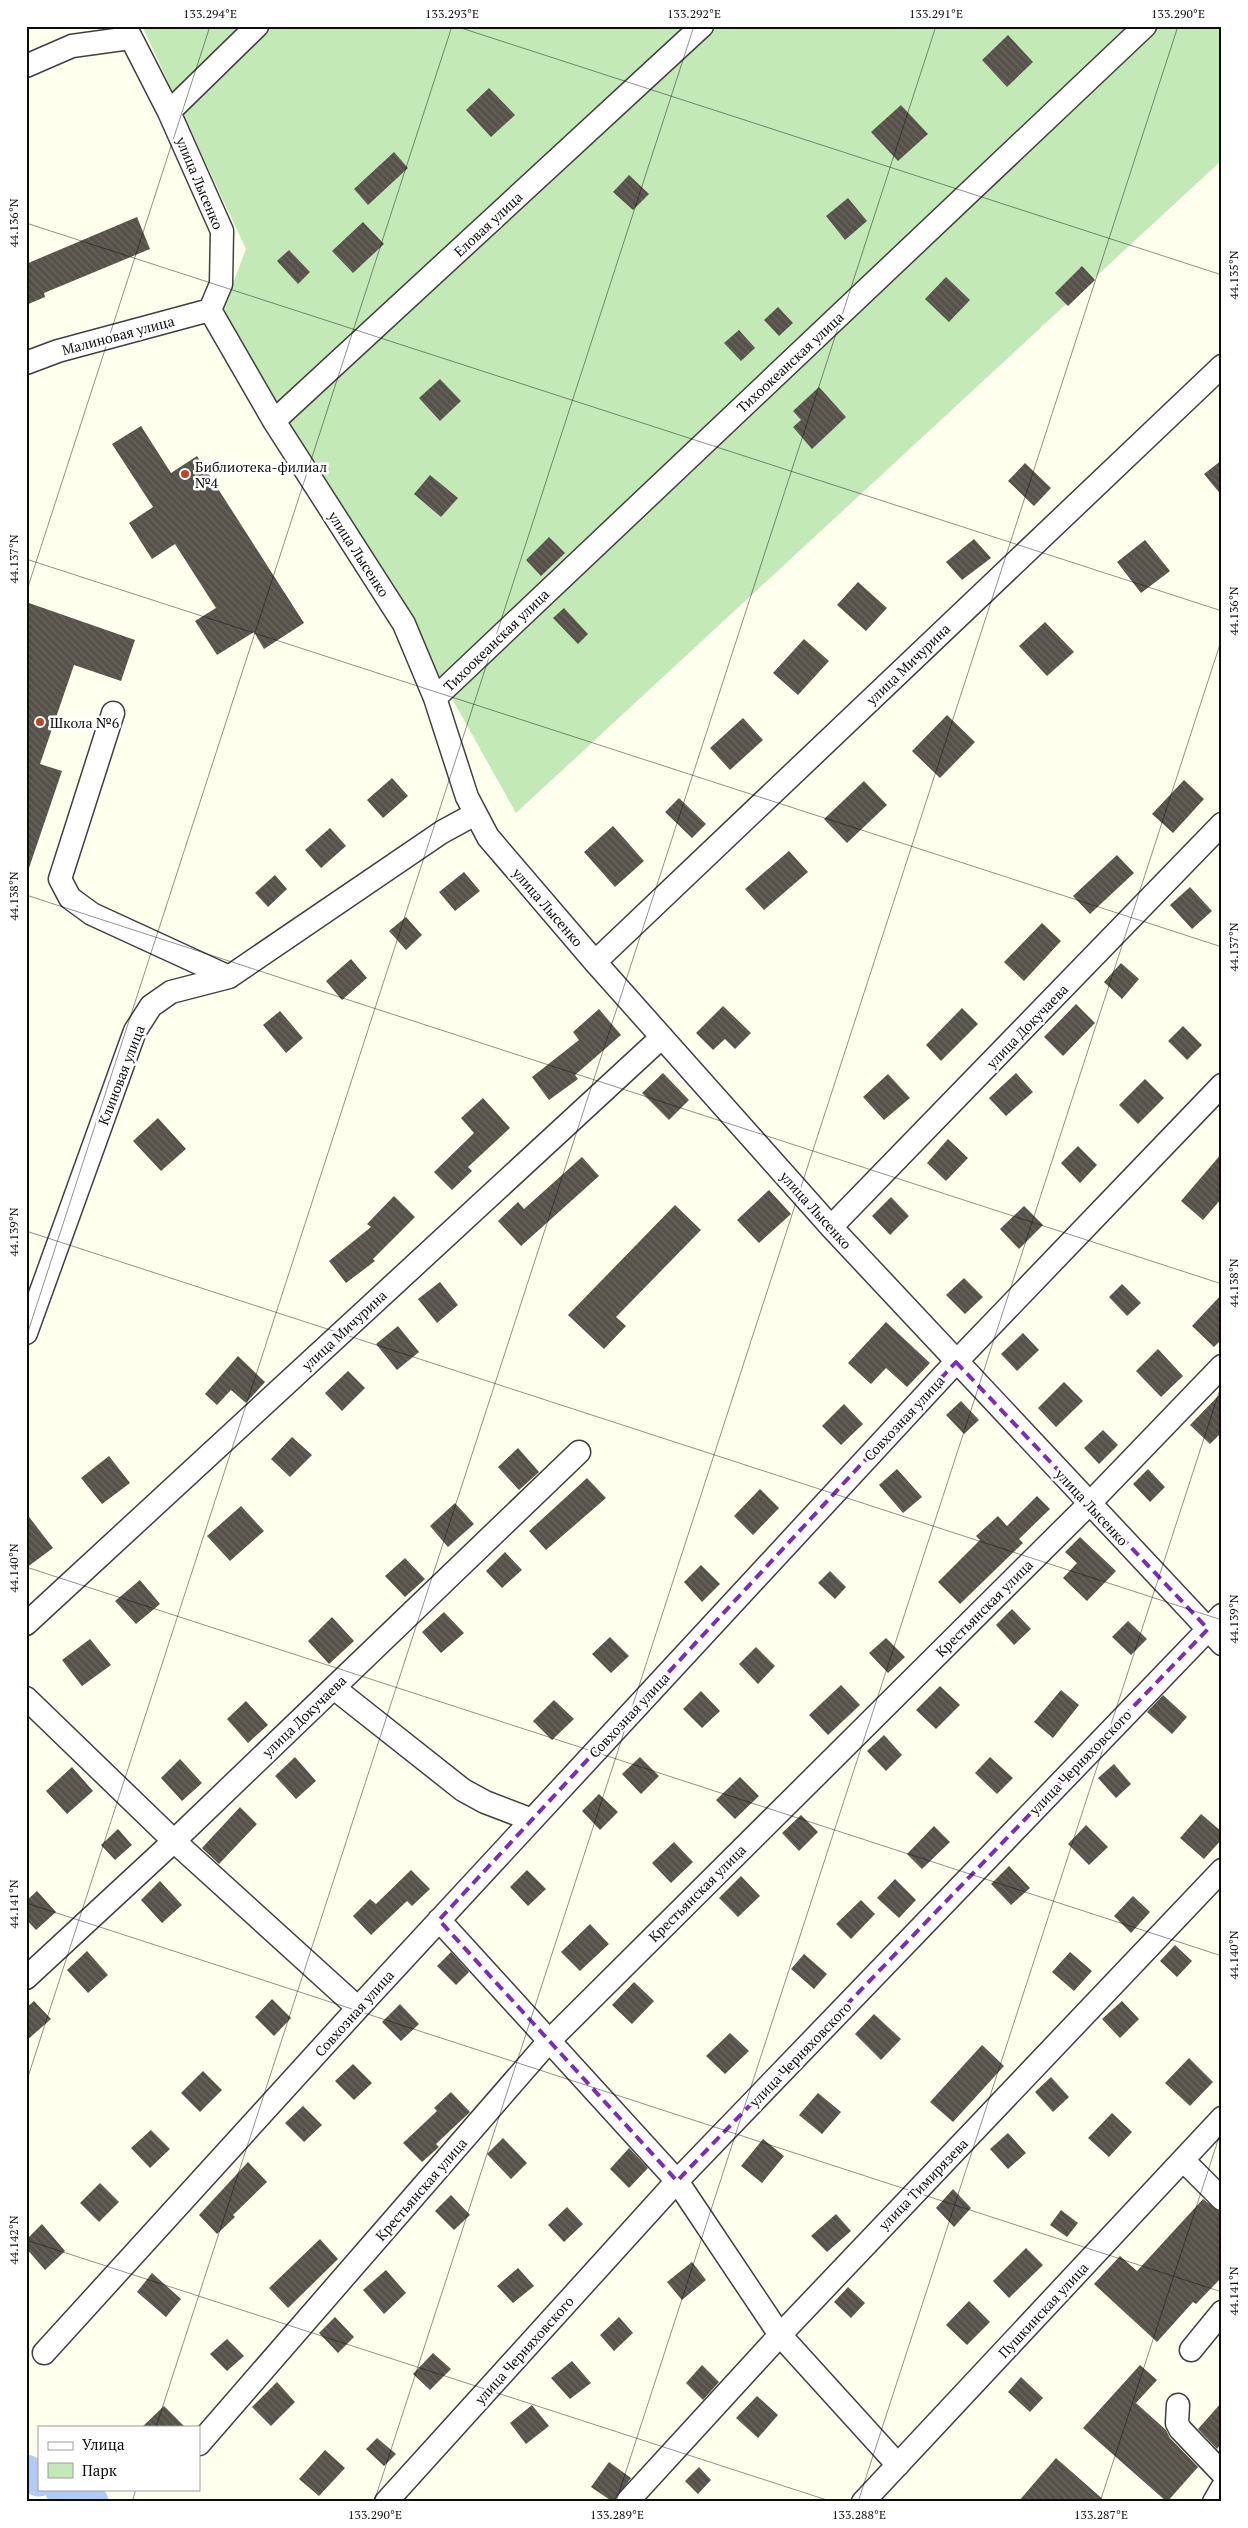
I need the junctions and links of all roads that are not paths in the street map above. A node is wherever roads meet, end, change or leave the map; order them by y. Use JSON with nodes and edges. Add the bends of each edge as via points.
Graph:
{"nodes":[{"id":1,"x":257,"y":26,"type":"edge"},
{"id":2,"x":702,"y":26,"type":"edge"},
{"id":3,"x":1145,"y":26,"type":"edge"},
{"id":4,"x":127,"y":32,"type":"edge"},
{"id":5,"x":26,"y":66,"type":"edge"},
{"id":6,"x":169,"y":112,"type":"junction"},
{"id":7,"x":210,"y":310,"type":"junction"},
{"id":8,"x":26,"y":362,"type":"edge"},
{"id":9,"x":1222,"y":366,"type":"edge"},
{"id":10,"x":274,"y":421,"type":"junction"},
{"id":11,"x":435,"y":698,"type":"junction"},
{"id":12,"x":113,"y":714,"type":"dead end"},
{"id":13,"x":475,"y":814,"type":"junction"},
{"id":14,"x":1222,"y":824,"type":"edge"},
{"id":15,"x":595,"y":962,"type":"junction"},
{"id":16,"x":229,"y":977,"type":"junction"},
{"id":17,"x":662,"y":1037,"type":"junction"},
{"id":18,"x":1222,"y":1085,"type":"edge"},
{"id":19,"x":831,"y":1227,"type":"junction"},
{"id":20,"x":26,"y":1333,"type":"edge"},
{"id":21,"x":956,"y":1362,"type":"junction"},
{"id":22,"x":1222,"y":1366,"type":"edge"},
{"id":23,"x":579,"y":1452,"type":"dead end"},
{"id":24,"x":1089,"y":1504,"type":"junction"},
{"id":25,"x":26,"y":1624,"type":"edge"},
{"id":26,"x":1217,"y":1629,"type":"edge"},
{"id":27,"x":334,"y":1688,"type":"junction"},
{"id":28,"x":26,"y":1698,"type":"edge"},
{"id":29,"x":532,"y":1820,"type":"junction"},
{"id":30,"x":174,"y":1841,"type":"junction"},
{"id":31,"x":1222,"y":1870,"type":"edge"},
{"id":32,"x":439,"y":1920,"type":"junction"},
{"id":33,"x":26,"y":1978,"type":"edge"},
{"id":34,"x":358,"y":2008,"type":"junction"},
{"id":35,"x":549,"y":2041,"type":"junction"},
{"id":36,"x":1222,"y":2118,"type":"edge"},
{"id":37,"x":1183,"y":2160,"type":"junction"},
{"id":38,"x":677,"y":2181,"type":"junction"},
{"id":39,"x":1222,"y":2199,"type":"edge"},
{"id":40,"x":1222,"y":2312,"type":"edge"},
{"id":41,"x":1214,"y":2334,"type":"edge"},
{"id":42,"x":780,"y":2336,"type":"junction"},
{"id":43,"x":1191,"y":2350,"type":"dead end"},
{"id":44,"x":44,"y":2353,"type":"dead end"},
{"id":45,"x":1178,"y":2405,"type":"dead end"},
{"id":46,"x":200,"y":2443,"type":"edge"},
{"id":47,"x":898,"y":2465,"type":"junction"},
{"id":48,"x":1222,"y":2473,"type":"edge"},
{"id":49,"x":1222,"y":2488,"type":"edge"},
{"id":50,"x":386,"y":2502,"type":"edge"},
{"id":51,"x":627,"y":2502,"type":"edge"},
{"id":52,"x":863,"y":2502,"type":"edge"},
{"id":53,"x":1214,"y":2502,"type":"edge"}],
"edges":[{"from":1,"to":6,"type":"street"},
{"from":2,"to":10,"type":"street","name":"Еловая улица"},
{"from":3,"to":11,"type":"street","name":"Тихоокеанская улица"},
{"from":4,"to":5,"type":"street","via":[[72,46]]},
{"from":4,"to":6,"type":"street","name":"улица Лысенко"},
{"from":6,"to":7,"type":"street","name":"улица Лысенко","via":[[222,231],[221,284]]},
{"from":7,"to":8,"type":"street","name":"Малиновая улица"},
{"from":7,"to":10,"type":"street","name":"улица Лысенко"},
{"from":9,"to":15,"type":"street","name":"улица Мичурина"},
{"from":10,"to":11,"type":"street","name":"улица Лысенко","via":[[404,624]]},
{"from":11,"to":13,"type":"street","name":"улица Лысенко"},
{"from":12,"to":16,"type":"street","via":[[60,879],[70,898],[92,914]]},
{"from":13,"to":15,"type":"street","name":"улица Лысенко","via":[[488,837]]},
{"from":13,"to":16,"type":"street","name":"Клиновая улица","via":[[442,832]]},
{"from":14,"to":19,"type":"street","name":"улица Докучаева"},
{"from":15,"to":17,"type":"street","name":"улица Лысенко"},
{"from":16,"to":20,"type":"street","name":"Клиновая улица","via":[[171,992],[151,1006],[135,1031]]},
{"from":17,"to":19,"type":"street","name":"улица Лысенко"},
{"from":17,"to":25,"type":"street","name":"улица Мичурина"},
{"from":18,"to":21,"type":"street","name":"Совхозная улица"},
{"from":19,"to":21,"type":"street","name":"улица Лысенко"},
{"from":21,"to":24,"type":"street","name":"улица Лысенко"},
{"from":21,"to":29,"type":"street","name":"Совхозная улица"},
{"from":22,"to":24,"type":"street","name":"Крестьянская улица"},
{"from":23,"to":27,"type":"street","name":"улица Докучаева"},
{"from":24,"to":26,"type":"street","name":"улица Лысенко"},
{"from":24,"to":35,"type":"street","name":"Крестьянская улица"},
{"from":26,"to":38,"type":"street","name":"улица Черняховского"},
{"from":27,"to":29,"type":"street","via":[[463,1790]]},
{"from":27,"to":30,"type":"street","name":"улица Докучаева"},
{"from":28,"to":30,"type":"street"},
{"from":29,"to":32,"type":"street","name":"Совхозная улица"},
{"from":30,"to":33,"type":"street","name":"улица Докучаева"},
{"from":30,"to":34,"type":"street"},
{"from":31,"to":42,"type":"street","name":"улица Тимирязева"},
{"from":32,"to":34,"type":"street","name":"Совхозная улица"},
{"from":32,"to":35,"type":"street"},
{"from":34,"to":44,"type":"street","name":"Совхозная улица"},
{"from":35,"to":38,"type":"street"},
{"from":35,"to":46,"type":"street","name":"Крестьянская улица"},
{"from":36,"to":37,"type":"street","name":"Пушкинская улица"},
{"from":37,"to":39,"type":"street"},
{"from":37,"to":47,"type":"street","name":"Пушкинская улица"},
{"from":38,"to":42,"type":"street"},
{"from":38,"to":50,"type":"street","name":"улица Черняховского"},
{"from":40,"to":41,"type":"street"},
{"from":41,"to":43,"type":"street"},
{"from":42,"to":47,"type":"street"},
{"from":42,"to":51,"type":"street","name":"улица Тимирязева"},
{"from":45,"to":48,"type":"street","via":[[1180,2429]]},
{"from":47,"to":52,"type":"street","name":"Пушкинская улица"},
{"from":49,"to":53,"type":"street"}]}
